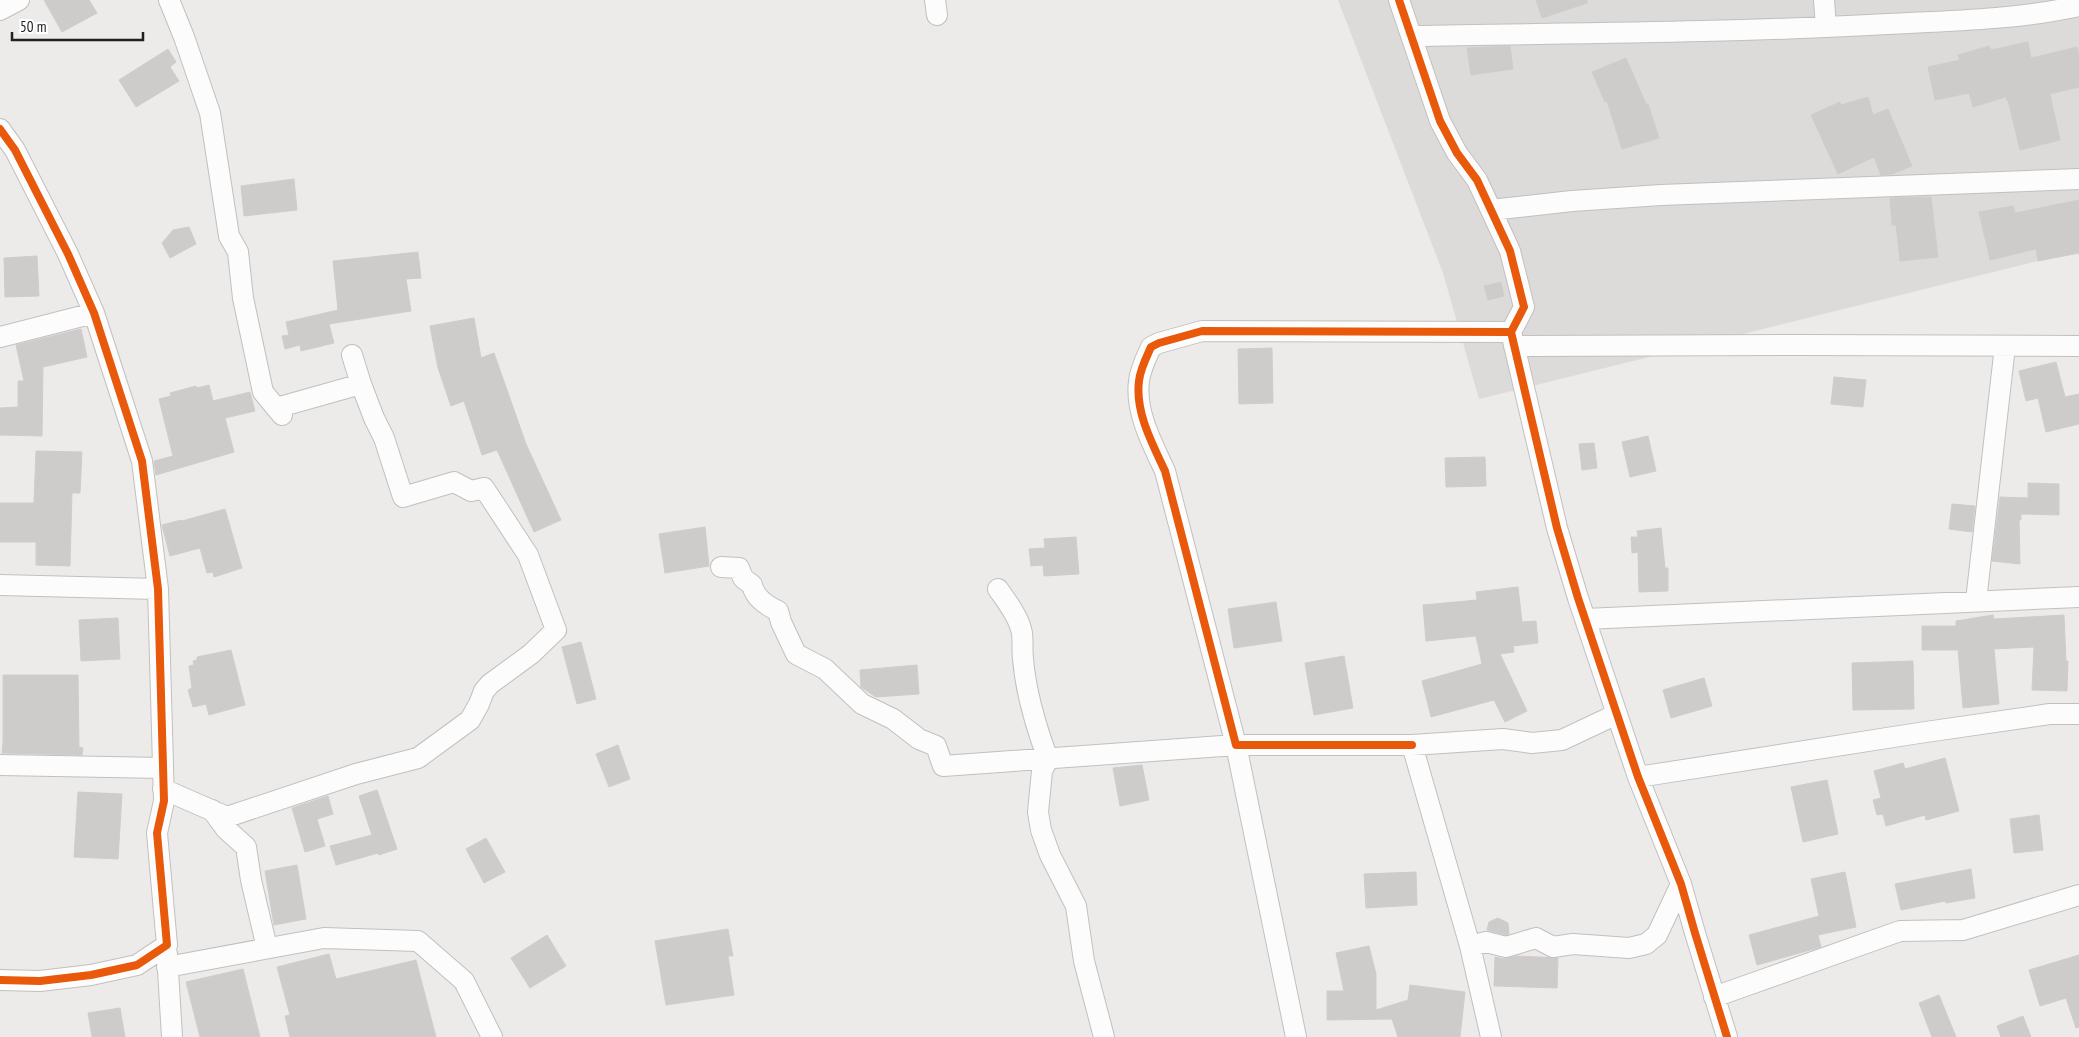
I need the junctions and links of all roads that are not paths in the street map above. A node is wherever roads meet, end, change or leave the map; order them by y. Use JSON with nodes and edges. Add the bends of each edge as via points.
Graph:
{"nodes":[{"id":1,"x":19,"y":0,"type":"edge"},
{"id":2,"x":169,"y":0,"type":"edge"},
{"id":3,"x":1399,"y":0,"type":"edge"},
{"id":4,"x":1824,"y":0,"type":"edge"},
{"id":5,"x":2079,"y":6,"type":"edge"},
{"id":6,"x":0,"y":10,"type":"edge"},
{"id":7,"x":1826,"y":27,"type":"junction"},
{"id":8,"x":1412,"y":36,"type":"junction"},
{"id":9,"x":0,"y":129,"type":"edge"},
{"id":10,"x":2079,"y":179,"type":"edge"},
{"id":11,"x":1491,"y":210,"type":"junction"},
{"id":12,"x":94,"y":313,"type":"junction"},
{"id":13,"x":0,"y":337,"type":"edge"},
{"id":14,"x":1512,"y":339,"type":"junction"},
{"id":15,"x":2006,"y":346,"type":"junction"},
{"id":16,"x":2079,"y":346,"type":"edge"},
{"id":17,"x":352,"y":355,"type":"dead end"},
{"id":18,"x":360,"y":384,"type":"junction"},
{"id":19,"x":721,"y":567,"type":"dead end"},
{"id":20,"x":0,"y":585,"type":"edge"},
{"id":21,"x":158,"y":589,"type":"junction"},
{"id":22,"x":998,"y":589,"type":"dead end"},
{"id":23,"x":2079,"y":597,"type":"edge"},
{"id":24,"x":1976,"y":601,"type":"junction"},
{"id":25,"x":1585,"y":619,"type":"junction"},
{"id":26,"x":1617,"y":714,"type":"junction"},
{"id":27,"x":2079,"y":714,"type":"edge"},
{"id":28,"x":1236,"y":744,"type":"junction"},
{"id":29,"x":1412,"y":745,"type":"junction"},
{"id":30,"x":1048,"y":760,"type":"junction"},
{"id":31,"x":0,"y":765,"type":"edge"},
{"id":32,"x":163,"y":768,"type":"junction"},
{"id":33,"x":1638,"y":777,"type":"junction"},
{"id":34,"x":163,"y":789,"type":"junction"},
{"id":35,"x":212,"y":810,"type":"junction"},
{"id":36,"x":1681,"y":884,"type":"junction"},
{"id":37,"x":2079,"y":895,"type":"edge"},
{"id":38,"x":167,"y":944,"type":"junction"},
{"id":39,"x":1470,"y":946,"type":"junction"},
{"id":40,"x":267,"y":948,"type":"junction"},
{"id":41,"x":167,"y":967,"type":"junction"},
{"id":42,"x":0,"y":980,"type":"edge"},
{"id":43,"x":1714,"y":997,"type":"junction"},
{"id":44,"x":172,"y":1037,"type":"edge"},
{"id":45,"x":492,"y":1037,"type":"edge"},
{"id":46,"x":1104,"y":1037,"type":"edge"},
{"id":47,"x":1296,"y":1037,"type":"edge"},
{"id":48,"x":1491,"y":1037,"type":"edge"},
{"id":49,"x":1727,"y":1037,"type":"edge"}],
"edges":[{"from":1,"to":6,"type":"street"},
{"from":2,"to":18,"type":"street","via":[[210,114],[229,236],[238,252],[243,298],[263,392],[279,412]]},
{"from":3,"to":8,"type":"street"},
{"from":4,"to":7,"type":"street"},
{"from":5,"to":7,"type":"street","via":[[2005,18]]},
{"from":7,"to":8,"type":"street"},
{"from":8,"to":11,"type":"street","via":[[1440,121]]},
{"from":9,"to":12,"type":"street","via":[[15,150]]},
{"from":10,"to":11,"type":"street","via":[[1661,195]]},
{"from":11,"to":14,"type":"street","via":[[1510,251],[1524,307]]},
{"from":12,"to":13,"type":"street"},
{"from":12,"to":21,"type":"street","via":[[142,461]]},
{"from":14,"to":15,"type":"street"},
{"from":14,"to":25,"type":"street","via":[[1557,528]]},
{"from":14,"to":28,"type":"street","via":[[1202,330],[1150,347],[1139,380],[1139,402],[1148,433],[1165,471]]},
{"from":15,"to":16,"type":"street"},
{"from":15,"to":24,"type":"street"},
{"from":17,"to":18,"type":"street"},
{"from":18,"to":35,"type":"street","via":[[384,438],[403,497],[454,482],[471,490],[484,488],[528,555],[556,630],[532,654],[490,684],[470,720],[418,758],[356,774],[226,816]]},
{"from":19,"to":30,"type":"street","via":[[739,568],[743,578],[752,585],[754,594],[778,611],[796,654],[825,669],[862,704],[936,746],[944,766]]},
{"from":20,"to":21,"type":"street"},
{"from":21,"to":32,"type":"street"},
{"from":22,"to":30,"type":"street","via":[[1022,632],[1031,709]]},
{"from":23,"to":24,"type":"street"},
{"from":24,"to":25,"type":"street"},
{"from":25,"to":26,"type":"street"},
{"from":26,"to":29,"type":"street","via":[[1562,740],[1532,743],[1503,739]]},
{"from":26,"to":33,"type":"street"},
{"from":27,"to":33,"type":"street","via":[[2050,714]]},
{"from":28,"to":29,"type":"street"},
{"from":28,"to":30,"type":"street"},
{"from":28,"to":47,"type":"street"},
{"from":29,"to":39,"type":"street"},
{"from":30,"to":46,"type":"street","via":[[1042,771],[1039,821],[1050,855],[1076,906],[1084,961]]},
{"from":31,"to":32,"type":"street"},
{"from":32,"to":34,"type":"street"},
{"from":33,"to":36,"type":"street"},
{"from":34,"to":35,"type":"street"},
{"from":34,"to":38,"type":"street","via":[[164,801],[157,833]]},
{"from":35,"to":40,"type":"street","via":[[226,829],[246,847]]},
{"from":36,"to":39,"type":"street","via":[[1657,935],[1646,944],[1629,948],[1573,944],[1553,946],[1536,938],[1506,947],[1486,942]]},
{"from":36,"to":43,"type":"street"},
{"from":37,"to":43,"type":"street","via":[[1963,930],[1900,931]]},
{"from":38,"to":41,"type":"street"},
{"from":38,"to":42,"type":"street","via":[[137,965],[91,975],[40,981]]},
{"from":39,"to":48,"type":"street"},
{"from":40,"to":41,"type":"street"},
{"from":40,"to":45,"type":"street","via":[[324,938],[418,941],[464,981]]},
{"from":41,"to":44,"type":"street"},
{"from":43,"to":49,"type":"street"}]}
